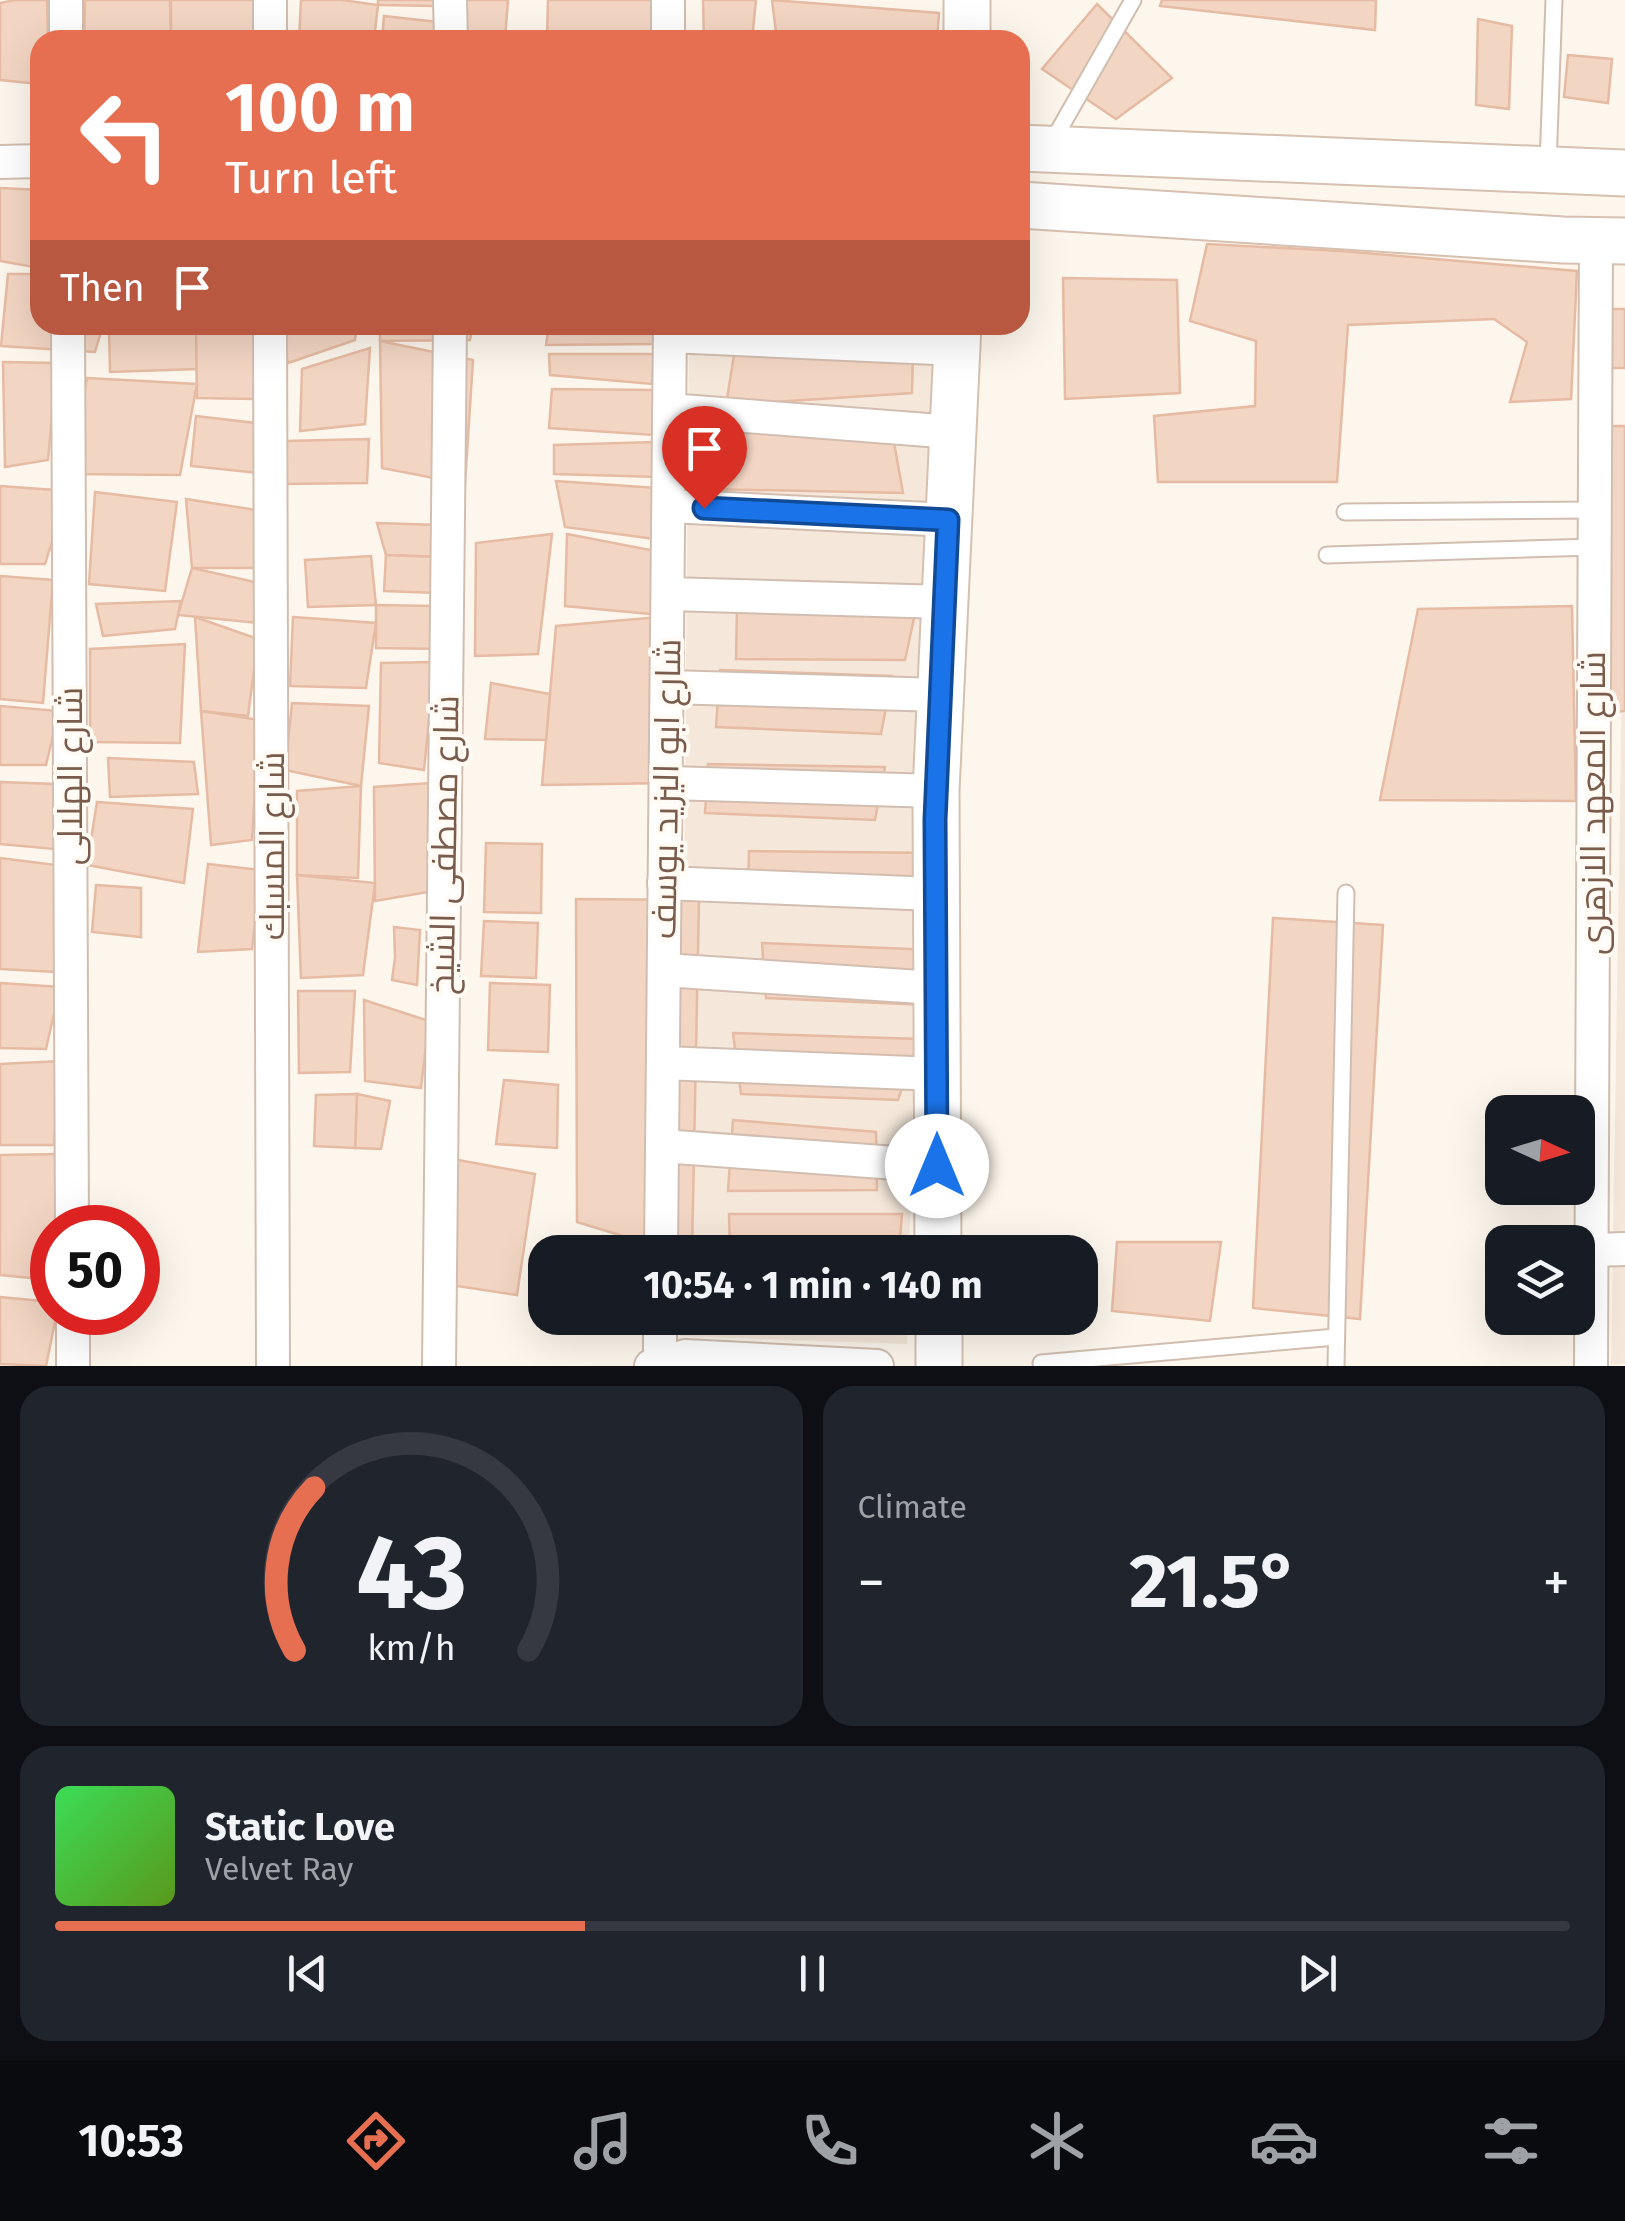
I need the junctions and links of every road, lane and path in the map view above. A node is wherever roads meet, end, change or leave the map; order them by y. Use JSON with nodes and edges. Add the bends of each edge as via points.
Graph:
{"nodes":[{"id":1,"x":66,"y":0,"type":"edge"},
{"id":2,"x":270,"y":0,"type":"edge"},
{"id":3,"x":450,"y":0,"type":"edge"},
{"id":4,"x":668,"y":0,"type":"edge"},
{"id":5,"x":967,"y":0,"type":"edge"},
{"id":6,"x":1133,"y":0,"type":"edge"},
{"id":7,"x":1554,"y":0,"type":"edge"},
{"id":8,"x":66,"y":30,"type":"edge"},
{"id":9,"x":270,"y":30,"type":"edge"},
{"id":10,"x":450,"y":30,"type":"edge"},
{"id":11,"x":668,"y":30,"type":"edge"},
{"id":12,"x":967,"y":30,"type":"edge"},
{"id":13,"x":1034,"y":148,"type":"edge"},
{"id":14,"x":30,"y":161,"type":"edge"},
{"id":15,"x":0,"y":162,"type":"edge"},
{"id":16,"x":1548,"y":170,"type":"junction"},
{"id":17,"x":1625,"y":173,"type":"edge"},
{"id":18,"x":1030,"y":207,"type":"edge"},
{"id":19,"x":1611,"y":240,"type":"edge"},
{"id":20,"x":68,"y":335,"type":"edge"},
{"id":21,"x":270,"y":335,"type":"edge"},
{"id":22,"x":450,"y":335,"type":"edge"},
{"id":23,"x":670,"y":335,"type":"edge"},
{"id":24,"x":876,"y":335,"type":"edge"},
{"id":25,"x":958,"y":337,"type":"edge"},
{"id":26,"x":1610,"y":398,"type":"edge"},
{"id":27,"x":669,"y":410,"type":"junction"},
{"id":28,"x":953,"y":432,"type":"junction"},
{"id":29,"x":669,"y":506,"type":"junction"},
{"id":30,"x":1595,"y":510,"type":"junction"},
{"id":31,"x":1345,"y":512,"type":"dead end"},
{"id":32,"x":948,"y":520,"type":"junction"},
{"id":33,"x":1594,"y":547,"type":"junction"},
{"id":34,"x":1327,"y":555,"type":"dead end"},
{"id":35,"x":669,"y":594,"type":"junction"},
{"id":36,"x":945,"y":602,"type":"junction"},
{"id":37,"x":668,"y":688,"type":"junction"},
{"id":38,"x":940,"y":695,"type":"junction"},
{"id":39,"x":1609,"y":737,"type":"edge"},
{"id":40,"x":668,"y":783,"type":"junction"},
{"id":41,"x":936,"y":791,"type":"junction"},
{"id":42,"x":664,"y":883,"type":"junction"},
{"id":43,"x":1346,"y":893,"type":"dead end"},
{"id":44,"x":935,"y":894,"type":"junction"},
{"id":45,"x":664,"y":970,"type":"junction"},
{"id":46,"x":936,"y":988,"type":"junction"},
{"id":47,"x":1609,"y":1005,"type":"edge"},
{"id":48,"x":662,"y":1063,"type":"junction"},
{"id":49,"x":936,"y":1074,"type":"junction"},
{"id":50,"x":662,"y":1146,"type":"junction"},
{"id":51,"x":937,"y":1166,"type":"junction"},
{"id":52,"x":72,"y":1205,"type":"edge"},
{"id":53,"x":1593,"y":1225,"type":"edge"},
{"id":54,"x":661,"y":1235,"type":"edge"},
{"id":55,"x":938,"y":1235,"type":"edge"},
{"id":56,"x":1625,"y":1249,"type":"edge"},
{"id":57,"x":1595,"y":1250,"type":"edge"},
{"id":58,"x":73,"y":1335,"type":"edge"},
{"id":59,"x":658,"y":1335,"type":"edge"},
{"id":60,"x":939,"y":1335,"type":"edge"},
{"id":61,"x":1590,"y":1335,"type":"edge"},
{"id":62,"x":1336,"y":1337,"type":"junction"},
{"id":63,"x":1041,"y":1363,"type":"dead end"},
{"id":64,"x":655,"y":1364,"type":"edge"},
{"id":65,"x":73,"y":1366,"type":"edge"},
{"id":66,"x":273,"y":1366,"type":"edge"},
{"id":67,"x":439,"y":1366,"type":"edge"},
{"id":68,"x":876,"y":1366,"type":"edge"},
{"id":69,"x":939,"y":1366,"type":"edge"},
{"id":70,"x":1336,"y":1366,"type":"edge"},
{"id":71,"x":1590,"y":1366,"type":"edge"}],
"edges":[{"from":1,"to":8,"type":"street"},
{"from":2,"to":9,"type":"street"},
{"from":3,"to":10,"type":"street"},
{"from":4,"to":11,"type":"street"},
{"from":5,"to":12,"type":"main road"},
{"from":6,"to":13,"type":"lane"},
{"from":7,"to":16,"type":"lane"},
{"from":13,"to":16,"type":"main road"},
{"from":14,"to":15,"type":"street"},
{"from":16,"to":17,"type":"main road"},
{"from":18,"to":19,"type":"main road"},
{"from":19,"to":26,"type":"street","name":"شارع المعهد الازهرى"},
{"from":20,"to":52,"type":"street","name":"شارع الهلالى"},
{"from":21,"to":66,"type":"street","name":"شارع المسبك"},
{"from":22,"to":67,"type":"street","name":"شارع مصطفى الشيخ"},
{"from":23,"to":27,"type":"street","name":"شارع ابو اليزيد يوسف"},
{"from":24,"to":25,"type":"street"},
{"from":25,"to":28,"type":"main road"},
{"from":26,"to":30,"type":"street","name":"شارع المعهد الازهرى"},
{"from":27,"to":28,"type":"street"},
{"from":27,"to":29,"type":"street","name":"شارع ابو اليزيد يوسف"},
{"from":28,"to":32,"type":"main road"},
{"from":29,"to":32,"type":"street"},
{"from":29,"to":35,"type":"street","name":"شارع ابو اليزيد يوسف"},
{"from":30,"to":31,"type":"lane"},
{"from":30,"to":33,"type":"street","name":"شارع المعهد الازهرى"},
{"from":32,"to":36,"type":"main road"},
{"from":33,"to":34,"type":"lane"},
{"from":33,"to":39,"type":"street","name":"شارع المعهد الازهرى"},
{"from":35,"to":36,"type":"street"},
{"from":35,"to":37,"type":"street","name":"شارع ابو اليزيد يوسف"},
{"from":36,"to":38,"type":"main road"},
{"from":37,"to":38,"type":"street"},
{"from":37,"to":40,"type":"street","name":"شارع ابو اليزيد يوسف"},
{"from":38,"to":41,"type":"main road"},
{"from":39,"to":47,"type":"street","name":"شارع المعهد الازهرى"},
{"from":40,"to":41,"type":"street"},
{"from":40,"to":42,"type":"street","name":"شارع ابو اليزيد يوسف"},
{"from":41,"to":44,"type":"main road"},
{"from":42,"to":44,"type":"street"},
{"from":42,"to":45,"type":"street","name":"شارع ابو اليزيد يوسف"},
{"from":43,"to":62,"type":"lane"},
{"from":44,"to":46,"type":"main road"},
{"from":45,"to":46,"type":"street"},
{"from":45,"to":48,"type":"street","name":"شارع ابو اليزيد يوسف"},
{"from":46,"to":49,"type":"main road"},
{"from":47,"to":53,"type":"street","name":"شارع المعهد الازهرى"},
{"from":48,"to":49,"type":"street"},
{"from":48,"to":50,"type":"street","name":"شارع ابو اليزيد يوسف"},
{"from":49,"to":51,"type":"main road"},
{"from":50,"to":51,"type":"street"},
{"from":50,"to":54,"type":"street","name":"شارع ابو اليزيد يوسف"},
{"from":51,"to":55,"type":"main road"},
{"from":56,"to":57,"type":"street"},
{"from":58,"to":65,"type":"street"},
{"from":59,"to":64,"type":"street"},
{"from":60,"to":69,"type":"main road"},
{"from":61,"to":71,"type":"street","name":"شارع المعهد الازهرى"},
{"from":62,"to":63,"type":"lane"},
{"from":62,"to":70,"type":"lane"},
{"from":64,"to":68,"type":"street","via":[[685,1356]]}]}
